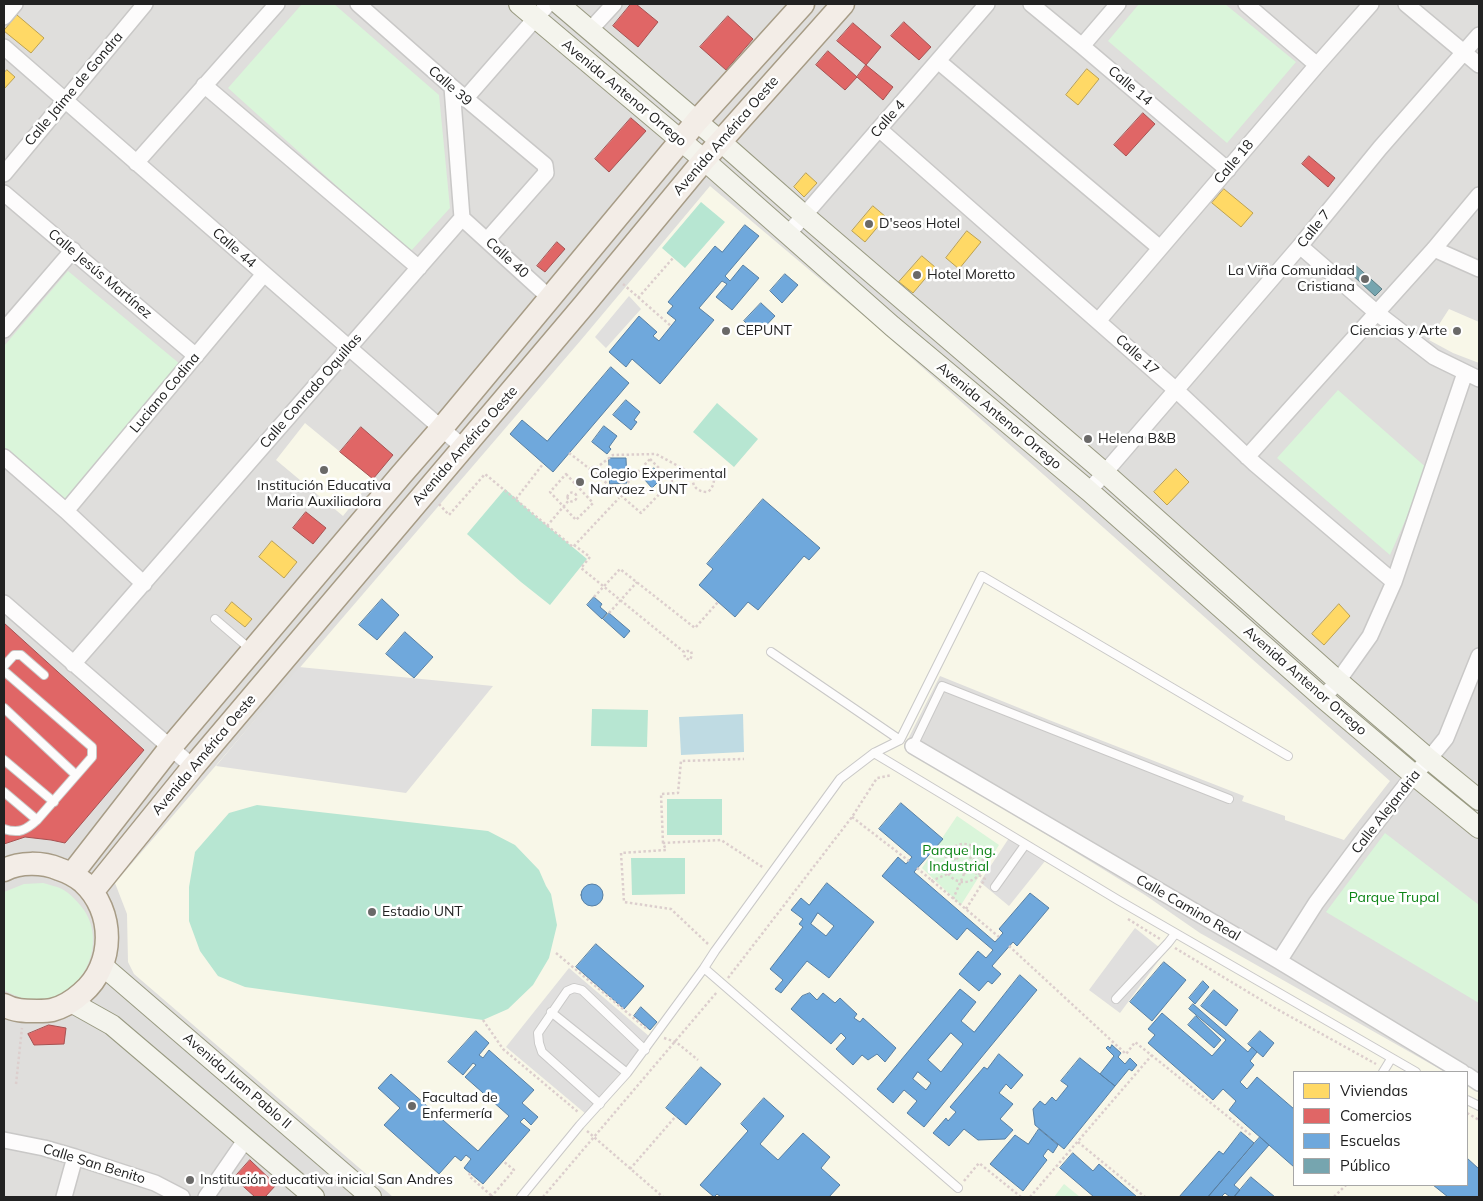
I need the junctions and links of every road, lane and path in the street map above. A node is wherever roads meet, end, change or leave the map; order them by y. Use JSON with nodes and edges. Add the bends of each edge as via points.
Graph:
{"nodes":[{"id":1,"x":15,"y":4,"type":"edge"},
{"id":2,"x":145,"y":4,"type":"edge"},
{"id":3,"x":276,"y":4,"type":"edge"},
{"id":4,"x":358,"y":4,"type":"edge"},
{"id":5,"x":519,"y":4,"type":"edge"},
{"id":6,"x":559,"y":4,"type":"edge"},
{"id":7,"x":614,"y":4,"type":"edge"},
{"id":8,"x":803,"y":4,"type":"edge"},
{"id":9,"x":843,"y":4,"type":"edge"},
{"id":10,"x":987,"y":4,"type":"edge"},
{"id":11,"x":1031,"y":4,"type":"edge"},
{"id":12,"x":1118,"y":4,"type":"edge"},
{"id":13,"x":1246,"y":4,"type":"edge"},
{"id":14,"x":1371,"y":4,"type":"edge"},
{"id":15,"x":1406,"y":4,"type":"edge"},
{"id":16,"x":541,"y":11,"type":"edge"},
{"id":17,"x":4,"y":17,"type":"edge"},
{"id":18,"x":590,"y":30,"type":"junction"},
{"id":19,"x":1479,"y":35,"type":"edge"},
{"id":20,"x":1082,"y":46,"type":"junction"},
{"id":21,"x":4,"y":47,"type":"edge"},
{"id":22,"x":1464,"y":52,"type":"junction"},
{"id":23,"x":938,"y":61,"type":"junction"},
{"id":24,"x":1317,"y":65,"type":"junction"},
{"id":25,"x":1479,"y":65,"type":"edge"},
{"id":26,"x":647,"y":78,"type":"junction"},
{"id":27,"x":204,"y":85,"type":"junction"},
{"id":28,"x":452,"y":87,"type":"junction"},
{"id":29,"x":465,"y":98,"type":"junction"},
{"id":30,"x":630,"y":98,"type":"junction"},
{"id":31,"x":64,"y":100,"type":"junction"},
{"id":32,"x":698,"y":121,"type":"junction"},
{"id":33,"x":879,"y":130,"type":"junction"},
{"id":34,"x":681,"y":141,"type":"junction"},
{"id":35,"x":720,"y":141,"type":"junction"},
{"id":36,"x":704,"y":160,"type":"junction"},
{"id":37,"x":136,"y":163,"type":"junction"},
{"id":38,"x":1228,"y":170,"type":"junction"},
{"id":39,"x":4,"y":174,"type":"edge"},
{"id":40,"x":4,"y":193,"type":"edge"},
{"id":41,"x":1479,"y":194,"type":"edge"},
{"id":42,"x":805,"y":216,"type":"junction"},
{"id":43,"x":462,"y":218,"type":"junction"},
{"id":44,"x":788,"y":234,"type":"junction"},
{"id":45,"x":487,"y":240,"type":"junction"},
{"id":46,"x":1300,"y":246,"type":"junction"},
{"id":47,"x":1160,"y":248,"type":"junction"},
{"id":48,"x":1434,"y":249,"type":"junction"},
{"id":49,"x":73,"y":250,"type":"junction"},
{"id":50,"x":673,"y":258,"type":"dead end"},
{"id":51,"x":419,"y":268,"type":"junction"},
{"id":52,"x":1479,"y":268,"type":"edge"},
{"id":53,"x":264,"y":274,"type":"junction"},
{"id":54,"x":610,"y":274,"type":"junction"},
{"id":55,"x":638,"y":298,"type":"junction"},
{"id":56,"x":551,"y":299,"type":"junction"},
{"id":57,"x":1377,"y":312,"type":"junction"},
{"id":58,"x":1098,"y":321,"type":"junction"},
{"id":59,"x":671,"y":326,"type":"dead end"},
{"id":60,"x":4,"y":330,"type":"edge"},
{"id":61,"x":349,"y":348,"type":"junction"},
{"id":62,"x":196,"y":356,"type":"junction"},
{"id":63,"x":1465,"y":373,"type":"junction"},
{"id":64,"x":1479,"y":379,"type":"edge"},
{"id":65,"x":1176,"y":390,"type":"junction"},
{"id":66,"x":441,"y":429,"type":"junction"},
{"id":67,"x":464,"y":448,"type":"junction"},
{"id":68,"x":569,"y":453,"type":"dead end"},
{"id":69,"x":4,"y":457,"type":"edge"},
{"id":70,"x":1248,"y":457,"type":"junction"},
{"id":71,"x":544,"y":464,"type":"dead end"},
{"id":72,"x":596,"y":468,"type":"junction"},
{"id":73,"x":590,"y":469,"type":"junction"},
{"id":74,"x":1105,"y":473,"type":"junction"},
{"id":75,"x":693,"y":474,"type":"junction"},
{"id":76,"x":597,"y":475,"type":"junction"},
{"id":77,"x":1089,"y":491,"type":"junction"},
{"id":78,"x":424,"y":493,"type":"junction"},
{"id":79,"x":618,"y":493,"type":"junction"},
{"id":80,"x":620,"y":498,"type":"dead end"},
{"id":81,"x":516,"y":499,"type":"junction"},
{"id":82,"x":569,"y":500,"type":"dead end"},
{"id":83,"x":564,"y":506,"type":"junction"},
{"id":84,"x":66,"y":511,"type":"junction"},
{"id":85,"x":547,"y":526,"type":"junction"},
{"id":86,"x":574,"y":545,"type":"junction"},
{"id":87,"x":636,"y":582,"type":"junction"},
{"id":88,"x":1394,"y":582,"type":"junction"},
{"id":89,"x":144,"y":584,"type":"junction"},
{"id":90,"x":604,"y":587,"type":"junction"},
{"id":91,"x":594,"y":597,"type":"dead end"},
{"id":92,"x":620,"y":600,"type":"junction"},
{"id":93,"x":718,"y":602,"type":"dead end"},
{"id":94,"x":4,"y":603,"type":"edge"},
{"id":95,"x":609,"y":613,"type":"dead end"},
{"id":96,"x":215,"y":618,"type":"dead end"},
{"id":97,"x":252,"y":651,"type":"junction"},
{"id":98,"x":684,"y":652,"type":"dead end"},
{"id":99,"x":771,"y":652,"type":"dead end"},
{"id":100,"x":1479,"y":659,"type":"edge"},
{"id":101,"x":73,"y":664,"type":"junction"},
{"id":102,"x":4,"y":666,"type":"edge"},
{"id":103,"x":4,"y":671,"type":"edge"},
{"id":104,"x":44,"y":675,"type":"dead end"},
{"id":105,"x":1338,"y":681,"type":"junction"},
{"id":106,"x":1323,"y":698,"type":"junction"},
{"id":107,"x":4,"y":708,"type":"edge"},
{"id":108,"x":906,"y":743,"type":"junction"},
{"id":109,"x":170,"y":748,"type":"junction"},
{"id":110,"x":874,"y":753,"type":"junction"},
{"id":111,"x":1288,"y":756,"type":"dead end"},
{"id":112,"x":744,"y":759,"type":"dead end"},
{"id":113,"x":1429,"y":759,"type":"junction"},
{"id":114,"x":4,"y":760,"type":"edge"},
{"id":115,"x":193,"y":767,"type":"junction"},
{"id":116,"x":895,"y":774,"type":"dead end"},
{"id":117,"x":76,"y":775,"type":"junction"},
{"id":118,"x":1414,"y":775,"type":"junction"},
{"id":119,"x":4,"y":792,"type":"edge"},
{"id":120,"x":1229,"y":800,"type":"dead end"},
{"id":121,"x":1479,"y":800,"type":"edge"},
{"id":122,"x":54,"y":802,"type":"junction"},
{"id":123,"x":852,"y":817,"type":"junction"},
{"id":124,"x":37,"y":820,"type":"junction"},
{"id":125,"x":1479,"y":828,"type":"edge"},
{"id":126,"x":4,"y":829,"type":"edge"},
{"id":127,"x":663,"y":844,"type":"junction"},
{"id":128,"x":1025,"y":844,"type":"junction"},
{"id":129,"x":970,"y":845,"type":"junction"},
{"id":130,"x":941,"y":850,"type":"dead end"},
{"id":131,"x":948,"y":854,"type":"junction"},
{"id":132,"x":968,"y":855,"type":"junction"},
{"id":133,"x":981,"y":855,"type":"junction"},
{"id":134,"x":956,"y":860,"type":"junction"},
{"id":135,"x":973,"y":860,"type":"junction"},
{"id":136,"x":909,"y":861,"type":"dead end"},
{"id":137,"x":917,"y":868,"type":"dead end"},
{"id":138,"x":4,"y":870,"type":"edge"},
{"id":139,"x":957,"y":870,"type":"junction"},
{"id":140,"x":971,"y":870,"type":"junction"},
{"id":141,"x":772,"y":873,"type":"junction"},
{"id":142,"x":72,"y":874,"type":"junction"},
{"id":143,"x":948,"y":874,"type":"junction"},
{"id":144,"x":964,"y":874,"type":"junction"},
{"id":145,"x":979,"y":875,"type":"junction"},
{"id":146,"x":931,"y":881,"type":"junction"},
{"id":147,"x":961,"y":882,"type":"junction"},
{"id":148,"x":995,"y":887,"type":"dead end"},
{"id":149,"x":92,"y":892,"type":"junction"},
{"id":150,"x":953,"y":899,"type":"junction"},
{"id":151,"x":966,"y":909,"type":"junction"},
{"id":152,"x":1126,"y":918,"type":"dead end"},
{"id":153,"x":1175,"y":934,"type":"junction"},
{"id":154,"x":999,"y":937,"type":"dead end"},
{"id":155,"x":1168,"y":943,"type":"junction"},
{"id":156,"x":1009,"y":946,"type":"dead end"},
{"id":157,"x":715,"y":951,"type":"junction"},
{"id":158,"x":556,"y":953,"type":"dead end"},
{"id":159,"x":1279,"y":961,"type":"junction"},
{"id":160,"x":103,"y":966,"type":"junction"},
{"id":161,"x":704,"y":968,"type":"junction"},
{"id":162,"x":723,"y":985,"type":"junction"},
{"id":163,"x":1116,"y":999,"type":"dead end"},
{"id":164,"x":71,"y":1002,"type":"junction"},
{"id":165,"x":4,"y":1005,"type":"edge"},
{"id":166,"x":25,"y":1012,"type":"junction"},
{"id":167,"x":551,"y":1012,"type":"junction"},
{"id":168,"x":483,"y":1020,"type":"dead end"},
{"id":169,"x":656,"y":1036,"type":"junction"},
{"id":170,"x":676,"y":1042,"type":"junction"},
{"id":171,"x":645,"y":1050,"type":"junction"},
{"id":172,"x":1152,"y":1055,"type":"junction"},
{"id":173,"x":1391,"y":1058,"type":"junction"},
{"id":174,"x":698,"y":1060,"type":"dead end"},
{"id":175,"x":1384,"y":1071,"type":"edge"},
{"id":176,"x":1414,"y":1071,"type":"edge"},
{"id":177,"x":1460,"y":1071,"type":"edge"},
{"id":178,"x":627,"y":1073,"type":"junction"},
{"id":179,"x":1468,"y":1076,"type":"edge"},
{"id":180,"x":1479,"y":1083,"type":"edge"},
{"id":181,"x":16,"y":1084,"type":"dead end"},
{"id":182,"x":600,"y":1104,"type":"junction"},
{"id":183,"x":1468,"y":1114,"type":"edge"},
{"id":184,"x":676,"y":1116,"type":"dead end"},
{"id":185,"x":1479,"y":1120,"type":"edge"},
{"id":186,"x":583,"y":1122,"type":"junction"},
{"id":187,"x":1252,"y":1136,"type":"dead end"},
{"id":188,"x":594,"y":1137,"type":"junction"},
{"id":189,"x":246,"y":1139,"type":"junction"},
{"id":190,"x":4,"y":1140,"type":"edge"},
{"id":191,"x":1078,"y":1142,"type":"junction"},
{"id":192,"x":75,"y":1157,"type":"junction"},
{"id":193,"x":503,"y":1161,"type":"dead end"},
{"id":194,"x":630,"y":1169,"type":"junction"},
{"id":195,"x":470,"y":1173,"type":"dead end"},
{"id":196,"x":1345,"y":1186,"type":"edge"},
{"id":197,"x":958,"y":1188,"type":"joint"},
{"id":198,"x":64,"y":1197,"type":"edge"},
{"id":199,"x":182,"y":1197,"type":"edge"},
{"id":200,"x":206,"y":1197,"type":"edge"},
{"id":201,"x":314,"y":1197,"type":"edge"},
{"id":202,"x":371,"y":1197,"type":"edge"},
{"id":203,"x":492,"y":1197,"type":"edge"},
{"id":204,"x":523,"y":1197,"type":"edge"},
{"id":205,"x":543,"y":1197,"type":"edge"},
{"id":206,"x":662,"y":1197,"type":"edge"},
{"id":207,"x":1021,"y":1197,"type":"edge"},
{"id":208,"x":1030,"y":1197,"type":"edge"},
{"id":209,"x":1145,"y":1197,"type":"edge"},
{"id":210,"x":1334,"y":1197,"type":"edge"}],
"edges":[{"from":1,"to":17,"type":"street"},
{"from":2,"to":31,"type":"street","name":"Calle Jaime de Gondra"},
{"from":3,"to":27,"type":"street"},
{"from":4,"to":28,"type":"street","name":"Calle 39"},
{"from":5,"to":16,"type":"street","name":"Avenida Antenor Orrego"},
{"from":6,"to":18,"type":"street","name":"Avenida Antenor Orrego"},
{"from":7,"to":18,"type":"street"},
{"from":8,"to":32,"type":"main road","name":"Avenida América Oeste"},
{"from":9,"to":35,"type":"main road","name":"Avenida América Oeste"},
{"from":10,"to":23,"type":"street","name":"Calle 4"},
{"from":11,"to":20,"type":"street","name":"Calle 14"},
{"from":12,"to":20,"type":"street"},
{"from":13,"to":24,"type":"street"},
{"from":14,"to":24,"type":"street","name":"Calle 18"},
{"from":15,"to":22,"type":"street"},
{"from":16,"to":29,"type":"street"},
{"from":16,"to":30,"type":"street","name":"Avenida Antenor Orrego"},
{"from":18,"to":26,"type":"street","name":"Avenida Antenor Orrego"},
{"from":19,"to":22,"type":"street","name":"Calle 7"},
{"from":20,"to":38,"type":"street","name":"Calle 14"},
{"from":21,"to":31,"type":"street","name":"Calle 44"},
{"from":22,"to":25,"type":"street"},
{"from":22,"to":46,"type":"street","name":"Calle 7"},
{"from":23,"to":33,"type":"street","name":"Calle 4"},
{"from":23,"to":47,"type":"street"},
{"from":24,"to":38,"type":"street","name":"Calle 18"},
{"from":26,"to":30,"type":"street"},
{"from":26,"to":32,"type":"street","name":"Avenida Antenor Orrego"},
{"from":27,"to":37,"type":"street"},
{"from":27,"to":51,"type":"street"},
{"from":28,"to":29,"type":"street","name":"Calle 39"},
{"from":28,"to":43,"type":"street"},
{"from":29,"to":45,"type":"street","name":"Calle 39","via":[[545,165],[546,173]]},
{"from":30,"to":34,"type":"street","name":"Avenida Antenor Orrego"},
{"from":31,"to":37,"type":"street","name":"Calle 44"},
{"from":31,"to":39,"type":"street","name":"Calle Jaime de Gondra"},
{"from":32,"to":34,"type":"main road","name":"Avenida América Oeste"},
{"from":32,"to":35,"type":"street","name":"Avenida Antenor Orrego"},
{"from":33,"to":42,"type":"street","name":"Calle 4"},
{"from":33,"to":58,"type":"street","name":"Calle 17"},
{"from":34,"to":36,"type":"street","name":"Avenida Antenor Orrego"},
{"from":34,"to":56,"type":"main road","name":"Avenida América Oeste"},
{"from":35,"to":36,"type":"main road","name":"Avenida América Oeste"},
{"from":35,"to":42,"type":"street","name":"Avenida Antenor Orrego"},
{"from":36,"to":44,"type":"street","name":"Avenida Antenor Orrego"},
{"from":36,"to":54,"type":"main road","name":"Avenida América Oeste"},
{"from":37,"to":53,"type":"street","name":"Calle 44"},
{"from":38,"to":47,"type":"street","name":"Calle 18"},
{"from":40,"to":49,"type":"street","name":"Calle Jesús Martínez"},
{"from":41,"to":48,"type":"street"},
{"from":42,"to":44,"type":"street","name":"Calle 4"},
{"from":42,"to":74,"type":"street","name":"Avenida Antenor Orrego"},
{"from":43,"to":45,"type":"street","name":"Calle 40"},
{"from":43,"to":51,"type":"street","name":"Calle Conrado Oquillas"},
{"from":44,"to":77,"type":"street","name":"Avenida Antenor Orrego"},
{"from":45,"to":56,"type":"street","name":"Calle 40"},
{"from":46,"to":57,"type":"street"},
{"from":46,"to":65,"type":"street","name":"Calle 7"},
{"from":47,"to":58,"type":"street","name":"Calle 18"},
{"from":48,"to":52,"type":"street"},
{"from":48,"to":57,"type":"street"},
{"from":49,"to":60,"type":"street"},
{"from":49,"to":62,"type":"street","name":"Calle Jesús Martínez"},
{"from":50,"to":55,"type":"path"},
{"from":51,"to":61,"type":"street","name":"Calle Conrado Oquillas"},
{"from":53,"to":61,"type":"street","name":"Calle 44"},
{"from":53,"to":62,"type":"street","name":"Luciano Codina"},
{"from":54,"to":55,"type":"path"},
{"from":54,"to":67,"type":"main road","name":"Avenida América Oeste"},
{"from":55,"to":59,"type":"path"},
{"from":56,"to":66,"type":"main road","name":"Avenida América Oeste"},
{"from":57,"to":63,"type":"street","via":[[1434,357]]},
{"from":57,"to":70,"type":"street"},
{"from":58,"to":65,"type":"street","name":"Calle 17"},
{"from":61,"to":66,"type":"street","name":"Calle 44"},
{"from":61,"to":89,"type":"street","name":"Calle Conrado Oquillas"},
{"from":62,"to":84,"type":"street","name":"Luciano Codina"},
{"from":63,"to":64,"type":"street"},
{"from":63,"to":88,"type":"street"},
{"from":65,"to":70,"type":"street","name":"Calle 17"},
{"from":65,"to":74,"type":"street","name":"Calle 7"},
{"from":66,"to":67,"type":"street","name":"Calle 44"},
{"from":66,"to":97,"type":"main road","name":"Avenida América Oeste"},
{"from":67,"to":78,"type":"main road","name":"Avenida América Oeste"},
{"from":68,"to":73,"type":"path"},
{"from":69,"to":84,"type":"street"},
{"from":70,"to":88,"type":"street","name":"Calle 17"},
{"from":71,"to":81,"type":"path"},
{"from":72,"to":73,"type":"path"},
{"from":72,"to":75,"type":"path","via":[[613,455],[656,454]]},
{"from":72,"to":76,"type":"path"},
{"from":73,"to":76,"type":"path","via":[[592,476]]},
{"from":74,"to":77,"type":"street","name":"Calle 7"},
{"from":74,"to":105,"type":"street","name":"Avenida Antenor Orrego"},
{"from":75,"to":75,"type":"path","via":[[695,488],[708,492],[714,480],[710,471],[703,469]]},
{"from":76,"to":79,"type":"path"},
{"from":77,"to":106,"type":"street","name":"Avenida Antenor Orrego"},
{"from":78,"to":81,"type":"path","via":[[449,515],[485,474]]},
{"from":78,"to":115,"type":"main road","name":"Avenida América Oeste"},
{"from":79,"to":79,"type":"path","via":[[641,513],[672,481],[650,459]]},
{"from":80,"to":86,"type":"path"},
{"from":81,"to":85,"type":"path"},
{"from":82,"to":83,"type":"path"},
{"from":83,"to":83,"type":"path","via":[[576,520],[593,503],[566,474],[550,492]]},
{"from":83,"to":85,"type":"path"},
{"from":84,"to":89,"type":"street"},
{"from":85,"to":86,"type":"path","via":[[572,547]]},
{"from":86,"to":90,"type":"path","via":[[590,557],[581,568]]},
{"from":87,"to":90,"type":"path","via":[[620,569]]},
{"from":87,"to":92,"type":"path"},
{"from":87,"to":93,"type":"path","via":[[695,628]]},
{"from":88,"to":105,"type":"street","via":[[1370,636]]},
{"from":89,"to":101,"type":"street","name":"Calle Conrado Oquillas"},
{"from":90,"to":91,"type":"path"},
{"from":90,"to":92,"type":"path"},
{"from":92,"to":95,"type":"path"},
{"from":92,"to":98,"type":"path"},
{"from":94,"to":101,"type":"street"},
{"from":96,"to":97,"type":"lane"},
{"from":97,"to":109,"type":"main road","name":"Avenida América Oeste"},
{"from":99,"to":108,"type":"lane"},
{"from":100,"to":113,"type":"street","name":"Calle Alejandria","via":[[1446,738]]},
{"from":101,"to":109,"type":"street"},
{"from":102,"to":104,"type":"lane","via":[[14,655],[21,656]]},
{"from":103,"to":117,"type":"lane","via":[[92,747],[92,757]]},
{"from":105,"to":106,"type":"street"},
{"from":105,"to":113,"type":"street","name":"Avenida Antenor Orrego"},
{"from":106,"to":118,"type":"street","name":"Avenida Antenor Orrego"},
{"from":107,"to":117,"type":"lane"},
{"from":108,"to":110,"type":"lane"},
{"from":108,"to":111,"type":"lane","via":[[982,576]]},
{"from":108,"to":120,"type":"lane","via":[[942,686]]},
{"from":108,"to":159,"type":"street","name":"Calle Camino Real"},
{"from":109,"to":115,"type":"street"},
{"from":109,"to":142,"type":"main road","name":"Avenida América Oeste"},
{"from":110,"to":128,"type":"lane"},
{"from":110,"to":141,"type":"lane","via":[[840,779]]},
{"from":112,"to":127,"type":"path","via":[[681,762],[678,793],[662,794]]},
{"from":113,"to":118,"type":"street","name":"Calle Alejandria"},
{"from":113,"to":121,"type":"street","name":"Avenida Antenor Orrego"},
{"from":114,"to":122,"type":"lane"},
{"from":115,"to":149,"type":"main road","name":"Avenida América Oeste"},
{"from":116,"to":123,"type":"path","via":[[877,778]]},
{"from":117,"to":122,"type":"lane"},
{"from":118,"to":125,"type":"street","name":"Avenida Antenor Orrego"},
{"from":118,"to":159,"type":"street","name":"Calle Alejandria","via":[[1316,903]]},
{"from":119,"to":124,"type":"lane"},
{"from":122,"to":124,"type":"lane"},
{"from":123,"to":136,"type":"path"},
{"from":123,"to":162,"type":"path"},
{"from":124,"to":126,"type":"lane","via":[[20,831]]},
{"from":127,"to":141,"type":"path","via":[[721,840]]},
{"from":127,"to":157,"type":"path","via":[[666,850],[621,853],[624,902],[671,909]]},
{"from":128,"to":148,"type":"lane"},
{"from":128,"to":153,"type":"lane"},
{"from":129,"to":131,"type":"path","via":[[955,847]]},
{"from":129,"to":132,"type":"path"},
{"from":129,"to":133,"type":"path"},
{"from":130,"to":131,"type":"path"},
{"from":131,"to":134,"type":"path"},
{"from":131,"to":143,"type":"path"},
{"from":132,"to":134,"type":"path","via":[[961,855]]},
{"from":132,"to":135,"type":"path"},
{"from":133,"to":135,"type":"path"},
{"from":133,"to":145,"type":"path","via":[[983,865]]},
{"from":134,"to":139,"type":"path"},
{"from":135,"to":140,"type":"path"},
{"from":137,"to":146,"type":"path"},
{"from":138,"to":142,"type":"main road","via":[[28,864],[51,865]]},
{"from":139,"to":143,"type":"path"},
{"from":139,"to":144,"type":"path"},
{"from":140,"to":144,"type":"path"},
{"from":140,"to":145,"type":"path"},
{"from":141,"to":157,"type":"lane"},
{"from":142,"to":149,"type":"main road"},
{"from":143,"to":146,"type":"path"},
{"from":143,"to":147,"type":"path"},
{"from":144,"to":147,"type":"path"},
{"from":145,"to":147,"type":"path","via":[[971,881]]},
{"from":145,"to":151,"type":"path","via":[[985,879]]},
{"from":146,"to":150,"type":"path"},
{"from":147,"to":150,"type":"path"},
{"from":149,"to":160,"type":"main road","via":[[104,915],[107,932]]},
{"from":150,"to":151,"type":"path"},
{"from":151,"to":154,"type":"path"},
{"from":152,"to":155,"type":"path"},
{"from":153,"to":155,"type":"lane"},
{"from":153,"to":173,"type":"lane"},
{"from":155,"to":163,"type":"lane"},
{"from":155,"to":175,"type":"path"},
{"from":156,"to":172,"type":"path","via":[[1126,1054],[1135,1042]]},
{"from":157,"to":161,"type":"lane"},
{"from":158,"to":169,"type":"path"},
{"from":159,"to":177,"type":"street","name":"Calle Camino Real"},
{"from":160,"to":164,"type":"main road","via":[[90,986]]},
{"from":160,"to":202,"type":"street","name":"Avenida Juan Pablo II"},
{"from":161,"to":162,"type":"lane"},
{"from":161,"to":169,"type":"lane"},
{"from":162,"to":170,"type":"path"},
{"from":162,"to":197,"type":"lane"},
{"from":164,"to":166,"type":"main road","via":[[52,1010]]},
{"from":164,"to":189,"type":"street","via":[[112,1026]]},
{"from":165,"to":166,"type":"main road"},
{"from":166,"to":181,"type":"path"},
{"from":167,"to":171,"type":"lane","via":[[566,991],[582,990]]},
{"from":167,"to":178,"type":"lane"},
{"from":167,"to":182,"type":"lane","via":[[538,1032],[542,1052]]},
{"from":168,"to":186,"type":"path","via":[[503,1049]]},
{"from":169,"to":170,"type":"path"},
{"from":169,"to":171,"type":"lane"},
{"from":170,"to":174,"type":"path"},
{"from":170,"to":188,"type":"path"},
{"from":171,"to":178,"type":"lane"},
{"from":172,"to":187,"type":"path"},
{"from":172,"to":191,"type":"path"},
{"from":173,"to":175,"type":"lane"},
{"from":173,"to":176,"type":"lane"},
{"from":178,"to":182,"type":"lane"},
{"from":179,"to":180,"type":"street"},
{"from":182,"to":186,"type":"lane"},
{"from":183,"to":185,"type":"path"},
{"from":184,"to":194,"type":"path"},
{"from":186,"to":188,"type":"path"},
{"from":186,"to":204,"type":"lane"},
{"from":188,"to":194,"type":"path"},
{"from":188,"to":205,"type":"path"},
{"from":189,"to":200,"type":"street"},
{"from":189,"to":201,"type":"street"},
{"from":190,"to":192,"type":"street","name":"Calle San Benito"},
{"from":191,"to":208,"type":"path"},
{"from":191,"to":209,"type":"path"},
{"from":192,"to":198,"type":"street"},
{"from":192,"to":199,"type":"street","name":"Calle San Benito","via":[[155,1183]]},
{"from":193,"to":203,"type":"path","via":[[514,1170]]},
{"from":194,"to":206,"type":"path"},
{"from":195,"to":203,"type":"path","via":[[469,1176]]},
{"from":196,"to":210,"type":"path"},
{"from":197,"to":207,"type":"path","via":[[979,1163]]}]}
